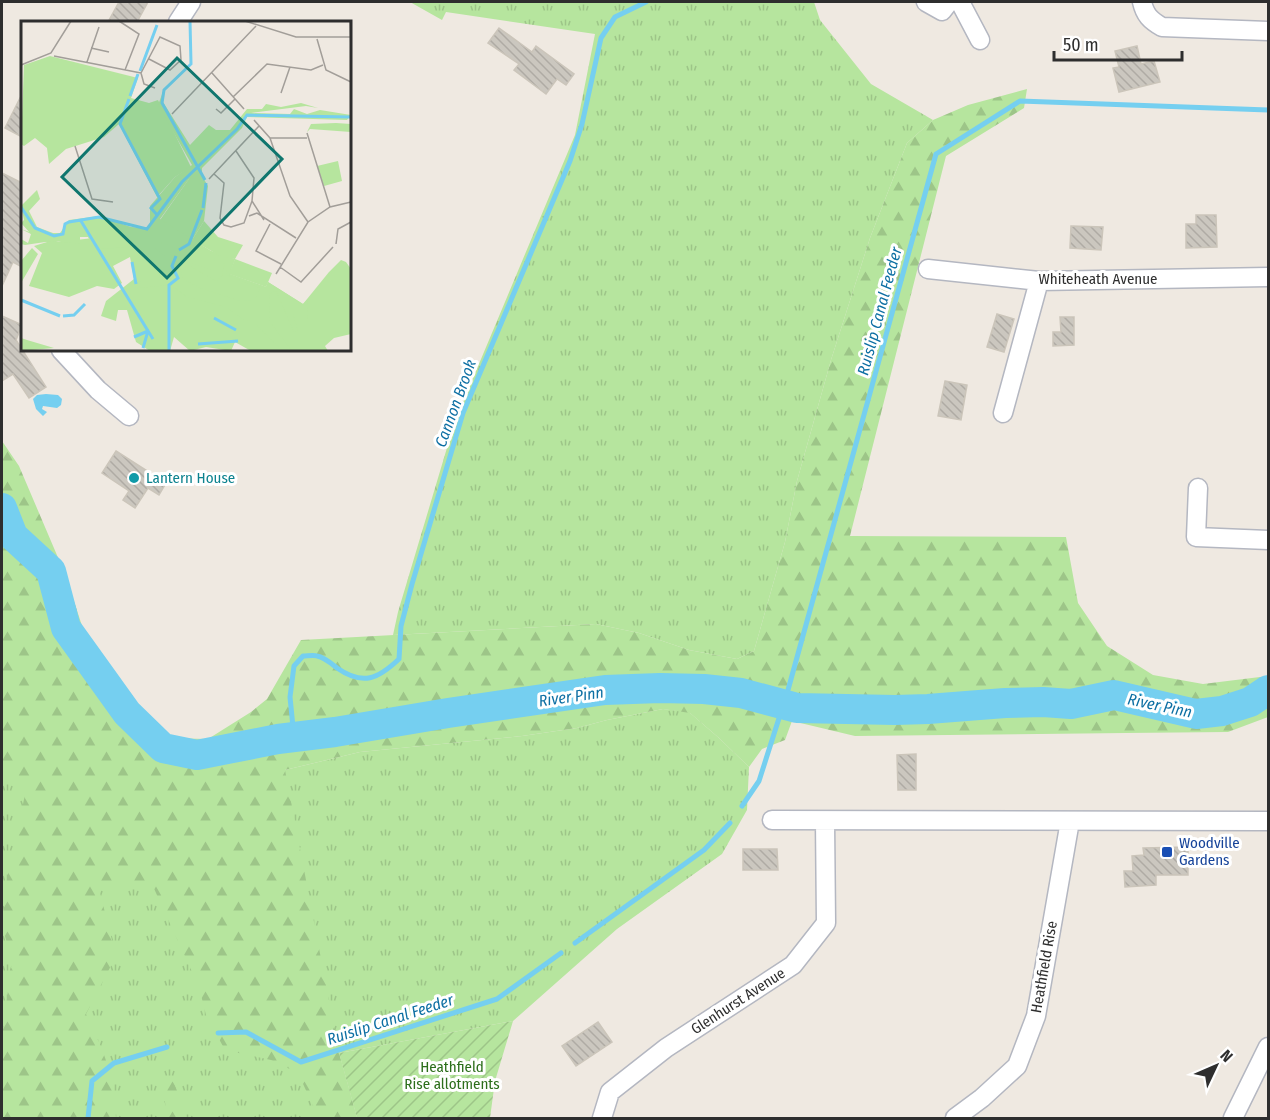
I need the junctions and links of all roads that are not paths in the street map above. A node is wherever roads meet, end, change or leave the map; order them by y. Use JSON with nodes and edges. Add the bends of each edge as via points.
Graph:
{"nodes":[{"id":1,"x":191,"y":2,"type":"edge"},
{"id":2,"x":926,"y":2,"type":"edge"},
{"id":3,"x":949,"y":2,"type":"edge"},
{"id":4,"x":960,"y":2,"type":"edge"},
{"id":5,"x":1142,"y":2,"type":"edge"},
{"id":6,"x":179,"y":21,"type":"edge"},
{"id":7,"x":1269,"y":31,"type":"edge"},
{"id":8,"x":980,"y":40,"type":"dead end"},
{"id":9,"x":928,"y":269,"type":"dead end"},
{"id":10,"x":1269,"y":277,"type":"edge"},
{"id":11,"x":1039,"y":281,"type":"junction"},
{"id":12,"x":62,"y":351,"type":"edge"},
{"id":13,"x":1003,"y":413,"type":"dead end"},
{"id":14,"x":129,"y":416,"type":"dead end"},
{"id":15,"x":1198,"y":488,"type":"dead end"},
{"id":16,"x":1269,"y":540,"type":"edge"},
{"id":17,"x":772,"y":820,"type":"dead end"},
{"id":18,"x":825,"y":821,"type":"junction"},
{"id":19,"x":1070,"y":821,"type":"junction"},
{"id":20,"x":1269,"y":821,"type":"edge"},
{"id":21,"x":1269,"y":1047,"type":"edge"},
{"id":22,"x":602,"y":1119,"type":"edge"},
{"id":23,"x":955,"y":1119,"type":"edge"},
{"id":24,"x":1233,"y":1119,"type":"edge"}],
"edges":[{"from":1,"to":6,"type":"street"},
{"from":2,"to":3,"type":"street","via":[[942,11]]},
{"from":4,"to":8,"type":"street"},
{"from":5,"to":7,"type":"street","via":[[1144,13],[1162,27]]},
{"from":9,"to":11,"type":"street","name":"Whiteheath Avenue"},
{"from":10,"to":11,"type":"street","name":"Whiteheath Avenue"},
{"from":11,"to":13,"type":"street"},
{"from":12,"to":14,"type":"street"},
{"from":15,"to":16,"type":"street","via":[[1196,537]]},
{"from":17,"to":18,"type":"street"},
{"from":18,"to":19,"type":"street"},
{"from":18,"to":22,"type":"street","name":"Glenhurst Avenue","via":[[826,923],[793,966],[666,1048],[610,1092]]},
{"from":19,"to":20,"type":"street"},
{"from":19,"to":23,"type":"street","name":"Heathfield Rise","via":[[1036,1016],[1017,1066]]},
{"from":21,"to":24,"type":"street"}]}
